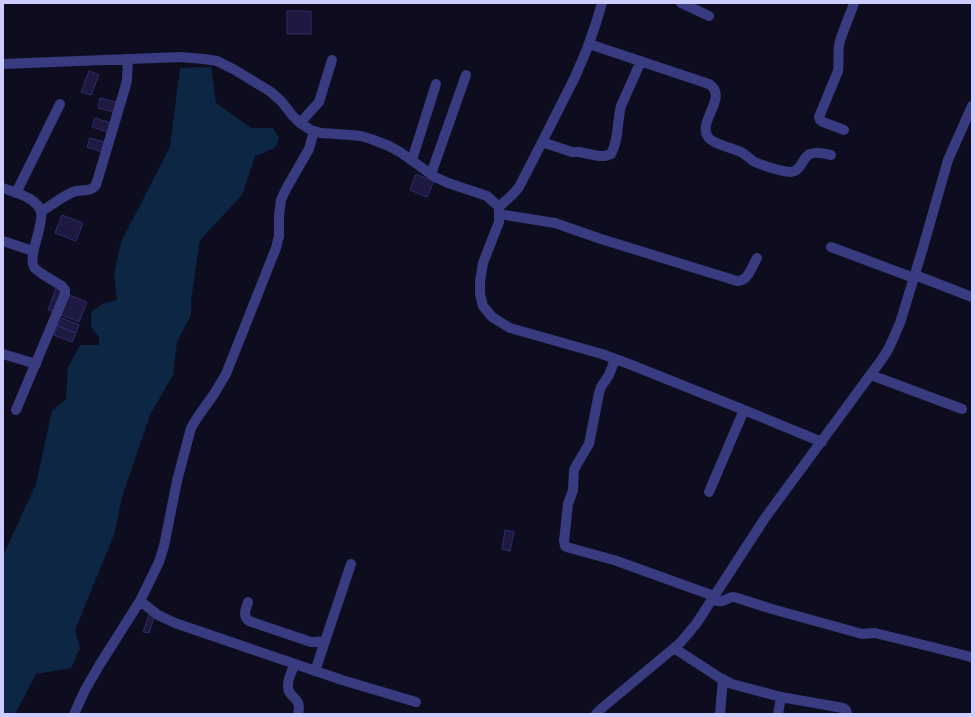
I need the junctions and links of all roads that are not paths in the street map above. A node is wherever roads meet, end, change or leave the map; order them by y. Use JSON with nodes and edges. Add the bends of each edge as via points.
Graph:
{"nodes":[{"id":1,"x":602,"y":3,"type":"edge"},
{"id":2,"x":681,"y":3,"type":"edge"},
{"id":3,"x":854,"y":3,"type":"edge"},
{"id":4,"x":709,"y":16,"type":"dead end"},
{"id":5,"x":588,"y":44,"type":"junction"},
{"id":6,"x":128,"y":59,"type":"junction"},
{"id":7,"x":332,"y":60,"type":"dead end"},
{"id":8,"x":642,"y":61,"type":"junction"},
{"id":9,"x":3,"y":64,"type":"edge"},
{"id":10,"x":466,"y":75,"type":"dead end"},
{"id":11,"x":436,"y":84,"type":"dead end"},
{"id":12,"x":60,"y":104,"type":"dead end"},
{"id":13,"x":972,"y":106,"type":"edge"},
{"id":14,"x":300,"y":123,"type":"junction"},
{"id":15,"x":968,"y":126,"type":"edge"},
{"id":16,"x":844,"y":130,"type":"dead end"},
{"id":17,"x":314,"y":131,"type":"junction"},
{"id":18,"x":542,"y":142,"type":"junction"},
{"id":19,"x":831,"y":155,"type":"dead end"},
{"id":20,"x":412,"y":160,"type":"junction"},
{"id":21,"x":431,"y":174,"type":"junction"},
{"id":22,"x":3,"y":188,"type":"edge"},
{"id":23,"x":16,"y":193,"type":"junction"},
{"id":24,"x":499,"y":210,"type":"junction"},
{"id":25,"x":41,"y":212,"type":"junction"},
{"id":26,"x":3,"y":241,"type":"edge"},
{"id":27,"x":831,"y":247,"type":"dead end"},
{"id":28,"x":34,"y":251,"type":"junction"},
{"id":29,"x":757,"y":258,"type":"dead end"},
{"id":30,"x":914,"y":277,"type":"junction"},
{"id":31,"x":972,"y":297,"type":"edge"},
{"id":32,"x":3,"y":354,"type":"edge"},
{"id":33,"x":615,"y":359,"type":"junction"},
{"id":34,"x":36,"y":364,"type":"junction"},
{"id":35,"x":871,"y":375,"type":"junction"},
{"id":36,"x":962,"y":409,"type":"dead end"},
{"id":37,"x":16,"y":410,"type":"dead end"},
{"id":38,"x":744,"y":410,"type":"junction"},
{"id":39,"x":822,"y":442,"type":"junction"},
{"id":40,"x":709,"y":492,"type":"dead end"},
{"id":41,"x":351,"y":564,"type":"dead end"},
{"id":42,"x":713,"y":598,"type":"junction"},
{"id":43,"x":140,"y":601,"type":"junction"},
{"id":44,"x":248,"y":602,"type":"dead end"},
{"id":45,"x":325,"y":641,"type":"junction"},
{"id":46,"x":674,"y":648,"type":"junction"},
{"id":47,"x":971,"y":657,"type":"edge"},
{"id":48,"x":295,"y":664,"type":"junction"},
{"id":49,"x":316,"y":671,"type":"junction"},
{"id":50,"x":723,"y":679,"type":"junction"},
{"id":51,"x":781,"y":697,"type":"junction"},
{"id":52,"x":416,"y":702,"type":"dead end"},
{"id":53,"x":74,"y":714,"type":"edge"},
{"id":54,"x":298,"y":714,"type":"edge"},
{"id":55,"x":596,"y":714,"type":"edge"},
{"id":56,"x":720,"y":714,"type":"edge"},
{"id":57,"x":778,"y":714,"type":"edge"},
{"id":58,"x":847,"y":714,"type":"edge"}],
"edges":[{"from":1,"to":5,"type":"street"},
{"from":2,"to":4,"type":"street"},
{"from":3,"to":16,"type":"street","via":[[840,43],[838,71],[819,117],[823,122]]},
{"from":5,"to":8,"type":"street"},
{"from":5,"to":18,"type":"street","via":[[575,77]]},
{"from":6,"to":9,"type":"street"},
{"from":6,"to":14,"type":"street","via":[[204,58],[217,61],[271,92]]},
{"from":6,"to":25,"type":"street","via":[[125,88],[96,185],[93,189],[68,194]]},
{"from":7,"to":14,"type":"street","via":[[319,102]]},
{"from":8,"to":18,"type":"street","via":[[621,106],[611,154],[599,156],[572,152]]},
{"from":8,"to":19,"type":"street","via":[[712,86],[716,94],[706,123],[708,137],[741,152],[754,162],[792,172],[811,153]]},
{"from":10,"to":21,"type":"street"},
{"from":11,"to":20,"type":"street"},
{"from":12,"to":23,"type":"street"},
{"from":13,"to":15,"type":"street"},
{"from":14,"to":17,"type":"street"},
{"from":15,"to":30,"type":"street","via":[[948,160]]},
{"from":17,"to":20,"type":"street","via":[[371,139]]},
{"from":17,"to":43,"type":"street","via":[[309,149],[282,200],[276,248],[243,334],[226,374],[191,428],[164,546]]},
{"from":18,"to":24,"type":"street","via":[[519,187]]},
{"from":20,"to":21,"type":"street"},
{"from":21,"to":24,"type":"street","via":[[448,183],[487,196]]},
{"from":22,"to":23,"type":"street"},
{"from":23,"to":25,"type":"street","via":[[32,200]]},
{"from":24,"to":29,"type":"street","via":[[555,223],[608,242],[737,281],[744,280]]},
{"from":24,"to":33,"type":"street","via":[[500,222],[483,263],[480,294],[483,306],[492,317],[510,328]]},
{"from":25,"to":28,"type":"street"},
{"from":26,"to":28,"type":"street"},
{"from":27,"to":30,"type":"street"},
{"from":28,"to":34,"type":"street","via":[[34,266],[62,286],[66,294]]},
{"from":30,"to":31,"type":"street"},
{"from":30,"to":35,"type":"street","via":[[893,340]]},
{"from":32,"to":34,"type":"street"},
{"from":33,"to":38,"type":"street"},
{"from":33,"to":42,"type":"street","via":[[600,390],[589,444],[574,470],[573,490],[567,512],[565,546],[640,568]]},
{"from":34,"to":37,"type":"street"},
{"from":35,"to":36,"type":"street"},
{"from":35,"to":39,"type":"street"},
{"from":38,"to":39,"type":"street"},
{"from":38,"to":40,"type":"street"},
{"from":39,"to":42,"type":"street","via":[[765,518]]},
{"from":41,"to":45,"type":"street"},
{"from":42,"to":46,"type":"street","via":[[696,624]]},
{"from":42,"to":47,"type":"street","via":[[722,601],[734,597],[862,634],[875,633]]},
{"from":43,"to":48,"type":"street","via":[[175,623]]},
{"from":43,"to":53,"type":"street","via":[[92,677]]},
{"from":44,"to":45,"type":"street","via":[[245,616],[249,621],[311,642]]},
{"from":45,"to":49,"type":"street"},
{"from":46,"to":50,"type":"street"},
{"from":46,"to":55,"type":"street"},
{"from":48,"to":49,"type":"street"},
{"from":48,"to":54,"type":"street","via":[[288,690],[298,701]]},
{"from":49,"to":52,"type":"street"},
{"from":50,"to":51,"type":"street","via":[[732,684]]},
{"from":50,"to":56,"type":"street"},
{"from":51,"to":57,"type":"street"},
{"from":51,"to":58,"type":"street","via":[[843,708]]}]}
